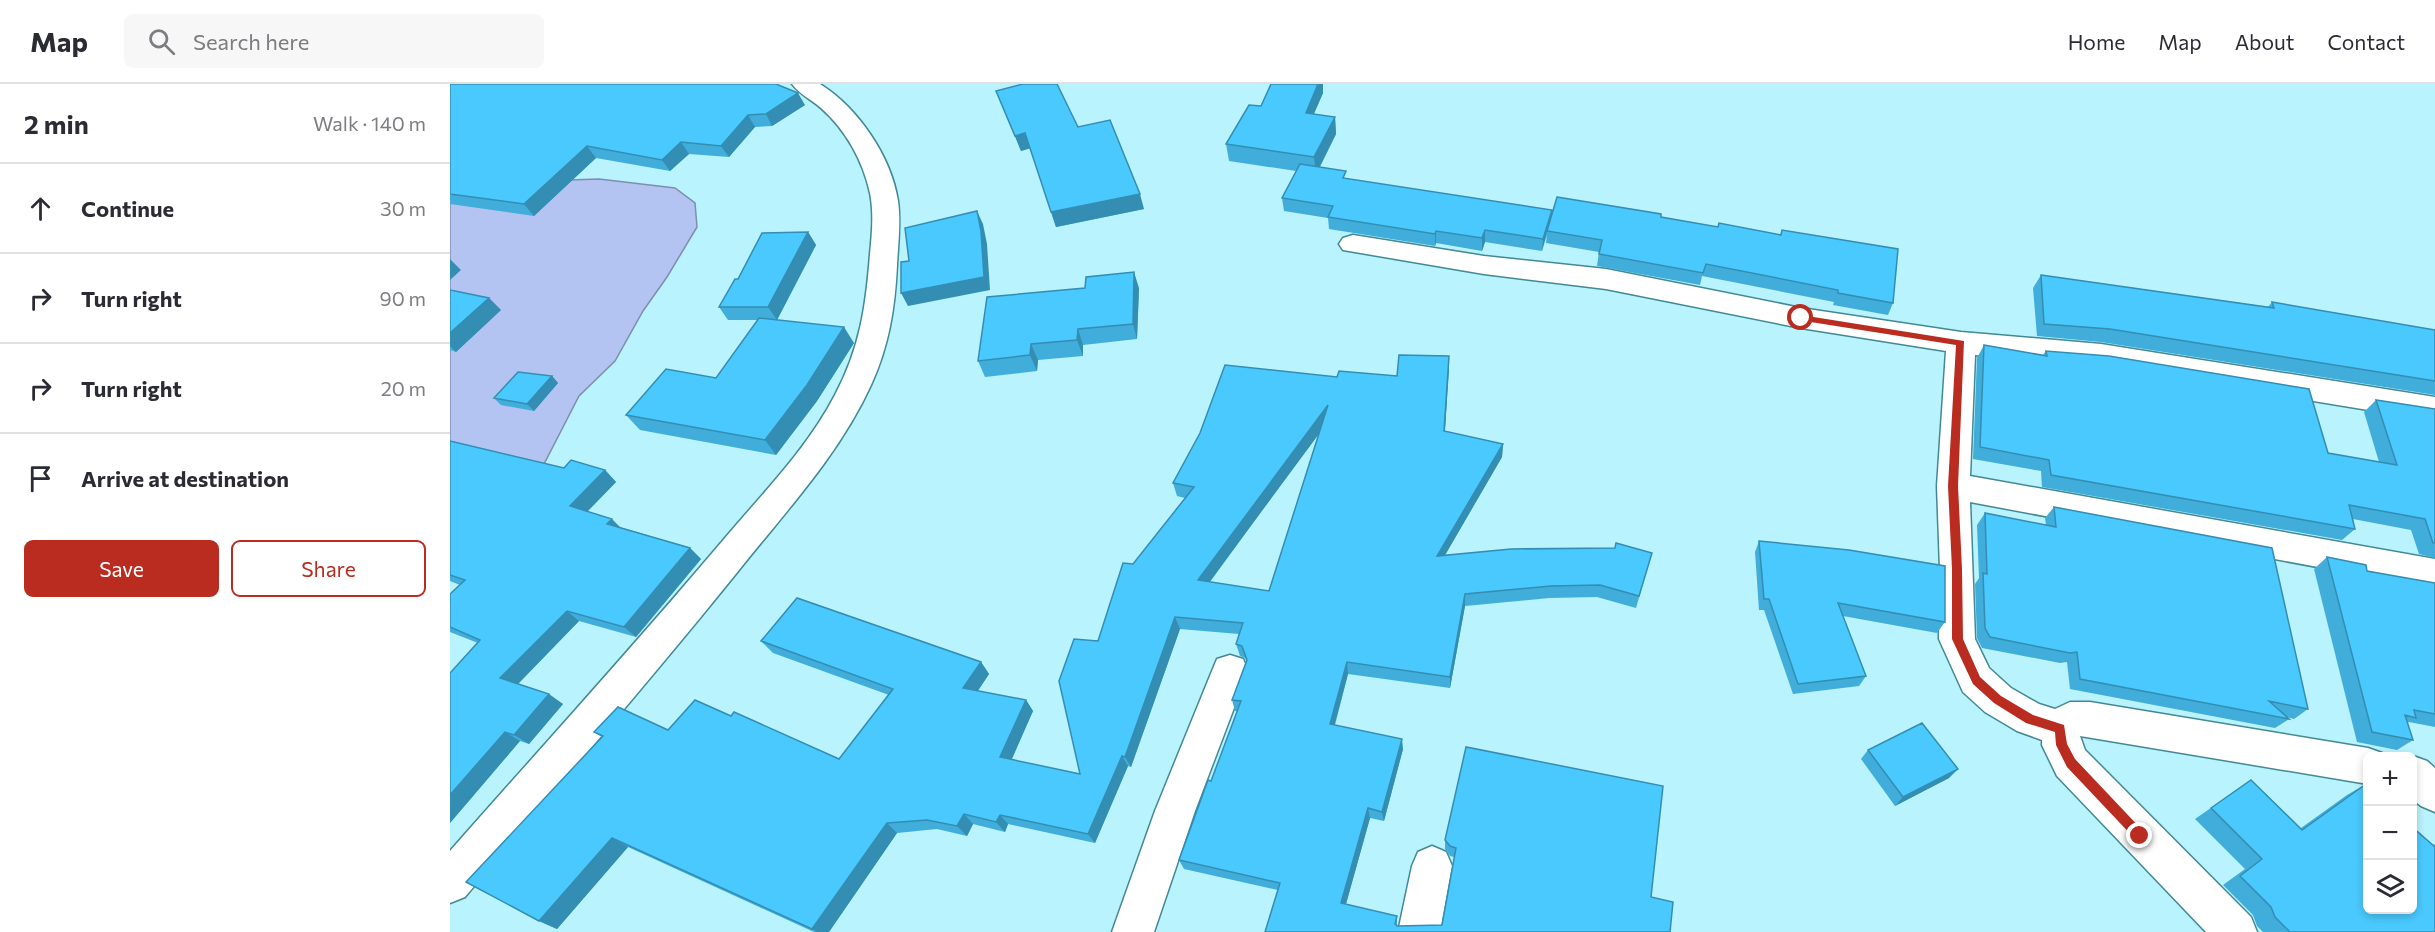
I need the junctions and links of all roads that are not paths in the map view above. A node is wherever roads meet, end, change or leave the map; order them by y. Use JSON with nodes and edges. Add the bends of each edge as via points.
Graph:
{"nodes":[{"id":1,"x":804,"y":84,"type":"edge"},
{"id":2,"x":1353,"y":244,"type":"dead end"},
{"id":3,"x":1961,"y":343,"type":"junction"},
{"id":4,"x":2435,"y":408,"type":"edge"},
{"id":5,"x":1953,"y":486,"type":"junction"},
{"id":6,"x":2435,"y":574,"type":"edge"},
{"id":7,"x":1230,"y":671,"type":"dead end"},
{"id":8,"x":2061,"y":728,"type":"junction"},
{"id":9,"x":2363,"y":765,"type":"edge"},
{"id":10,"x":2417,"y":775,"type":"edge"},
{"id":11,"x":2417,"y":777,"type":"edge"},
{"id":12,"x":2435,"y":778,"type":"edge"},
{"id":13,"x":2435,"y":793,"type":"edge"},
{"id":14,"x":1432,"y":866,"type":"dead end"},
{"id":15,"x":450,"y":882,"type":"edge"},
{"id":16,"x":1133,"y":932,"type":"edge"},
{"id":17,"x":1419,"y":932,"type":"edge"},
{"id":18,"x":2236,"y":932,"type":"edge"}],
"edges":[{"from":1,"to":15,"type":"street","via":[[821,94],[853,128],[884,194],[878,318],[861,375],[820,444],[756,525]]},
{"from":2,"to":3,"type":"street","via":[[1606,279],[1801,318]]},
{"from":3,"to":4,"type":"street","via":[[2101,355]]},
{"from":3,"to":5,"type":"street"},
{"from":5,"to":6,"type":"street"},
{"from":5,"to":8,"type":"street","via":[[1958,639],[1964,658],[1976,680],[1998,700],[2030,719]]},
{"from":7,"to":16,"type":"street"},
{"from":8,"to":9,"type":"street","via":[[2070,719],[2090,719]]},
{"from":8,"to":18,"type":"street","via":[[2061,745],[2071,763]]},
{"from":10,"to":12,"type":"street"},
{"from":11,"to":13,"type":"street"},
{"from":14,"to":17,"type":"street"}]}
